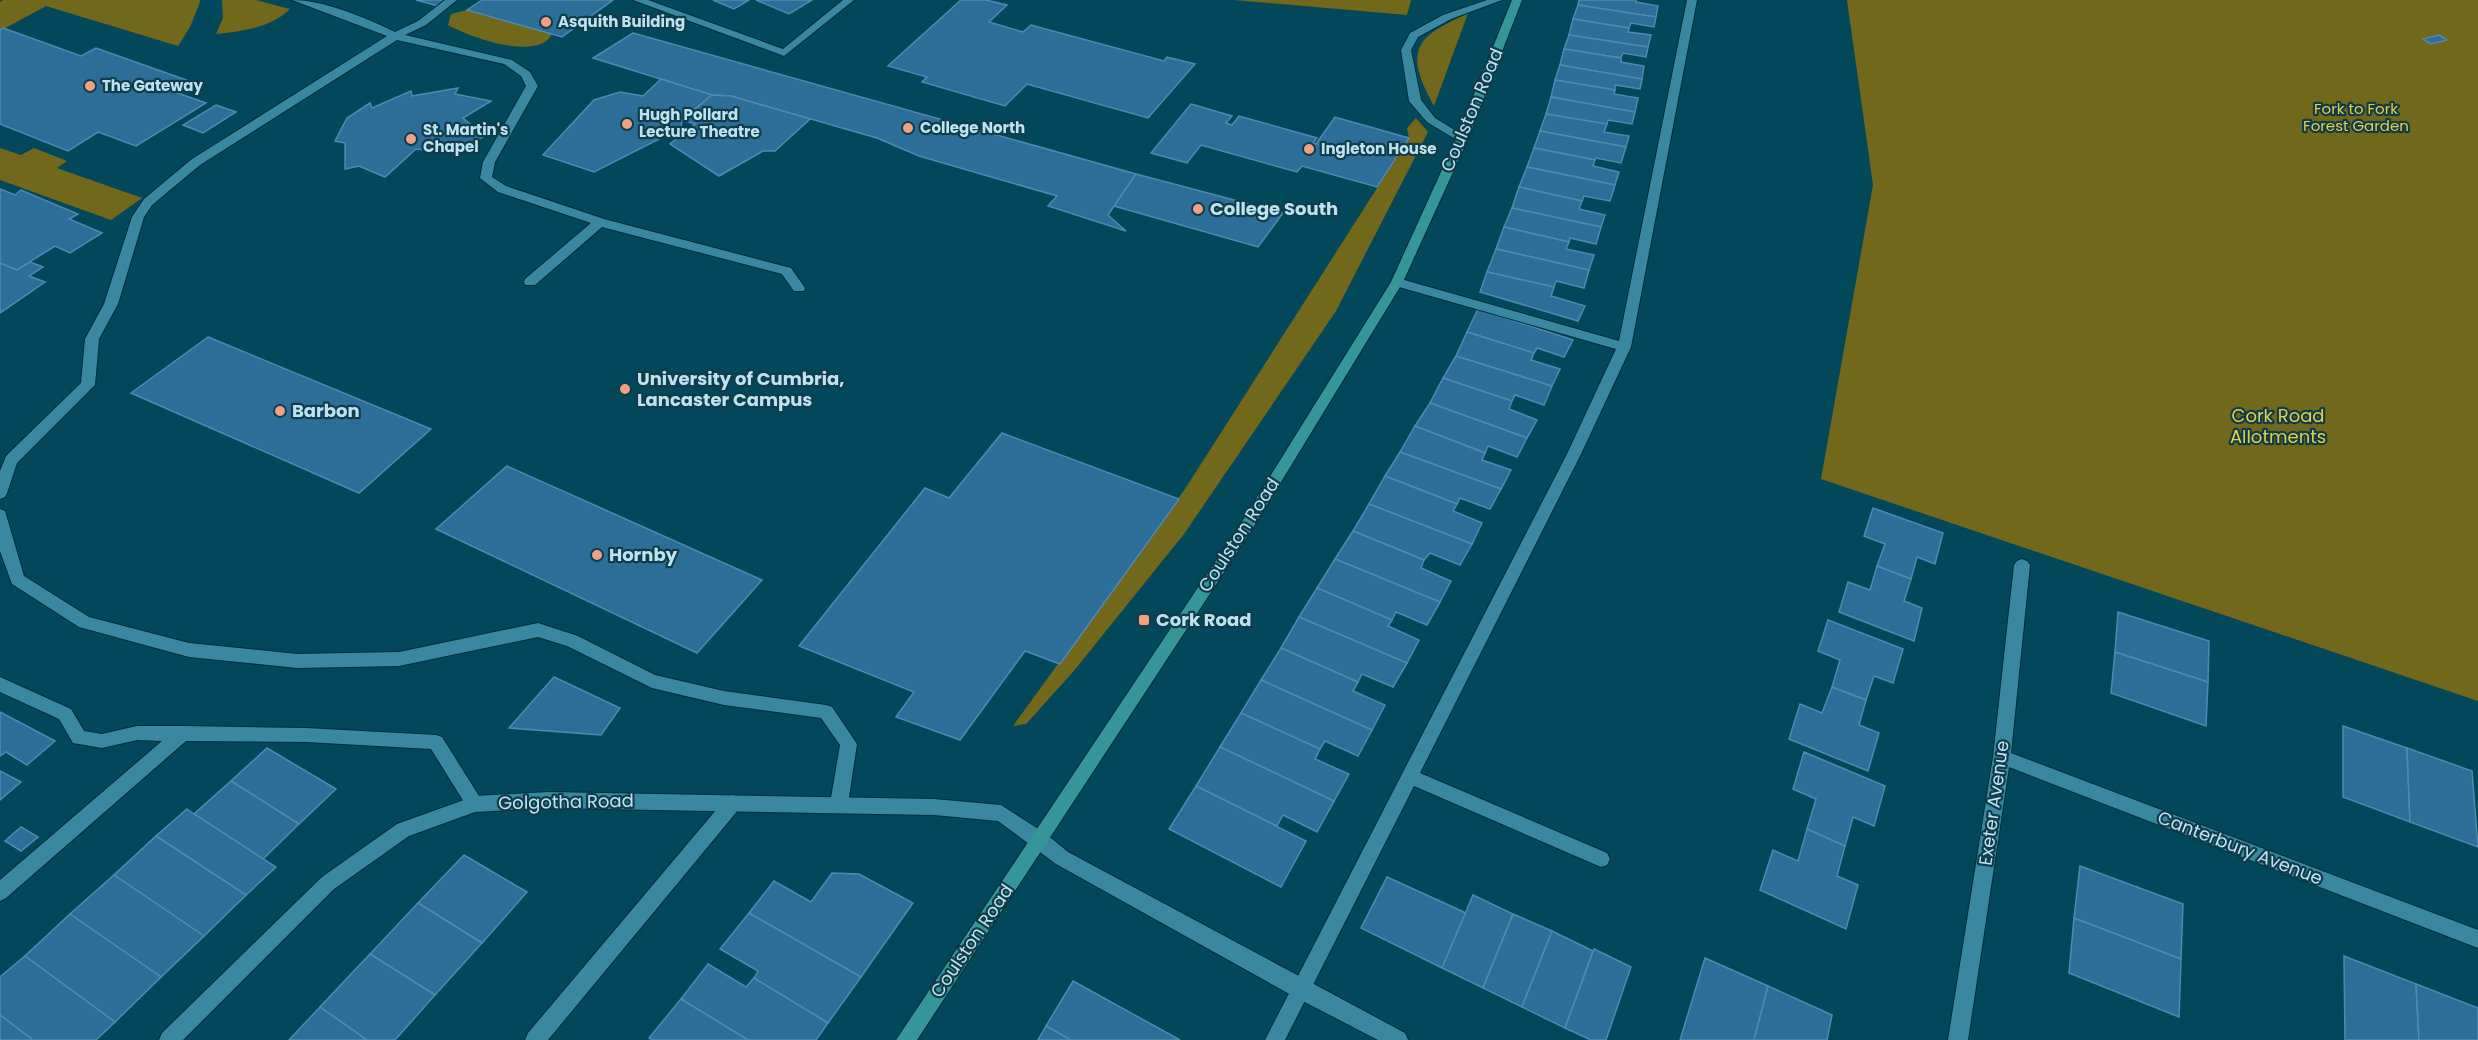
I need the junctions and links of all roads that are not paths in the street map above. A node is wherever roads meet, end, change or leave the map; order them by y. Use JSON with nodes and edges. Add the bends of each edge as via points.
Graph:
{"nodes":[{"id":1,"x":297,"y":0,"type":"edge"},
{"id":2,"x":452,"y":0,"type":"edge"},
{"id":3,"x":638,"y":0,"type":"edge"},
{"id":4,"x":849,"y":0,"type":"edge"},
{"id":5,"x":1497,"y":0,"type":"edge"},
{"id":6,"x":1517,"y":0,"type":"edge"},
{"id":7,"x":1692,"y":0,"type":"edge"},
{"id":8,"x":396,"y":36,"type":"junction"},
{"id":9,"x":1462,"y":139,"type":"junction"},
{"id":10,"x":600,"y":222,"type":"junction"},
{"id":11,"x":530,"y":282,"type":"dead end"},
{"id":12,"x":1397,"y":282,"type":"junction"},
{"id":13,"x":799,"y":288,"type":"dead end"},
{"id":14,"x":1624,"y":346,"type":"junction"},
{"id":15,"x":0,"y":493,"type":"edge"},
{"id":16,"x":0,"y":515,"type":"edge"},
{"id":17,"x":2022,"y":565,"type":"dead end"},
{"id":18,"x":0,"y":684,"type":"edge"},
{"id":19,"x":183,"y":734,"type":"junction"},
{"id":20,"x":2002,"y":757,"type":"junction"},
{"id":21,"x":1409,"y":776,"type":"junction"},
{"id":22,"x":733,"y":803,"type":"junction"},
{"id":23,"x":474,"y":804,"type":"junction"},
{"id":24,"x":839,"y":804,"type":"junction"},
{"id":25,"x":1040,"y":840,"type":"junction"},
{"id":26,"x":1601,"y":859,"type":"dead end"},
{"id":27,"x":0,"y":892,"type":"edge"},
{"id":28,"x":2478,"y":939,"type":"edge"},
{"id":29,"x":1300,"y":989,"type":"junction"},
{"id":30,"x":169,"y":1040,"type":"edge"},
{"id":31,"x":535,"y":1040,"type":"edge"},
{"id":32,"x":906,"y":1040,"type":"edge"},
{"id":33,"x":1275,"y":1040,"type":"edge"},
{"id":34,"x":1398,"y":1040,"type":"edge"},
{"id":35,"x":1958,"y":1040,"type":"edge"}],
"edges":[{"from":1,"to":8,"type":"street"},
{"from":2,"to":8,"type":"street","via":[[422,23]]},
{"from":3,"to":4,"type":"street","via":[[784,53]]},
{"from":5,"to":9,"type":"street","via":[[1447,17],[1414,35],[1406,50],[1415,101],[1431,120]]},
{"from":6,"to":9,"type":"street","name":"Coulston Road"},
{"from":7,"to":14,"type":"street"},
{"from":8,"to":10,"type":"street","via":[[508,62],[526,74],[532,86],[489,162],[486,178],[502,189]]},
{"from":8,"to":15,"type":"street","via":[[196,162],[148,202],[138,217],[111,304],[92,339],[88,385],[11,460]]},
{"from":9,"to":12,"type":"street","name":"Coulston Road"},
{"from":10,"to":11,"type":"street"},
{"from":10,"to":13,"type":"street","via":[[786,271]]},
{"from":12,"to":14,"type":"street"},
{"from":12,"to":25,"type":"street","name":"Coulston Road","via":[[1248,524]]},
{"from":14,"to":21,"type":"street","via":[[1574,454]]},
{"from":16,"to":24,"type":"street","via":[[17,580],[85,622],[189,650],[297,661],[399,658],[538,630],[572,641],[652,681],[724,698],[826,712],[849,744]]},
{"from":17,"to":20,"type":"street","name":"Exeter Avenue"},
{"from":18,"to":19,"type":"street","via":[[65,714],[79,738],[102,741],[137,733]]},
{"from":19,"to":23,"type":"street","via":[[436,742]]},
{"from":19,"to":27,"type":"street"},
{"from":20,"to":28,"type":"street","name":"Canterbury Avenue"},
{"from":20,"to":35,"type":"street","name":"Exeter Avenue"},
{"from":21,"to":26,"type":"street"},
{"from":21,"to":29,"type":"street"},
{"from":22,"to":23,"type":"street","name":"Golgotha Road","via":[[548,800]]},
{"from":22,"to":24,"type":"street","name":"Golgotha Road"},
{"from":22,"to":31,"type":"street"},
{"from":23,"to":30,"type":"street","name":"Golgotha Road","via":[[403,830],[328,883]]},
{"from":24,"to":25,"type":"street","name":"Golgotha Road","via":[[1001,813]]},
{"from":25,"to":29,"type":"street","via":[[1062,858]]},
{"from":25,"to":32,"type":"street","name":"Coulston Road"},
{"from":29,"to":33,"type":"street"},
{"from":29,"to":34,"type":"street"}]}
